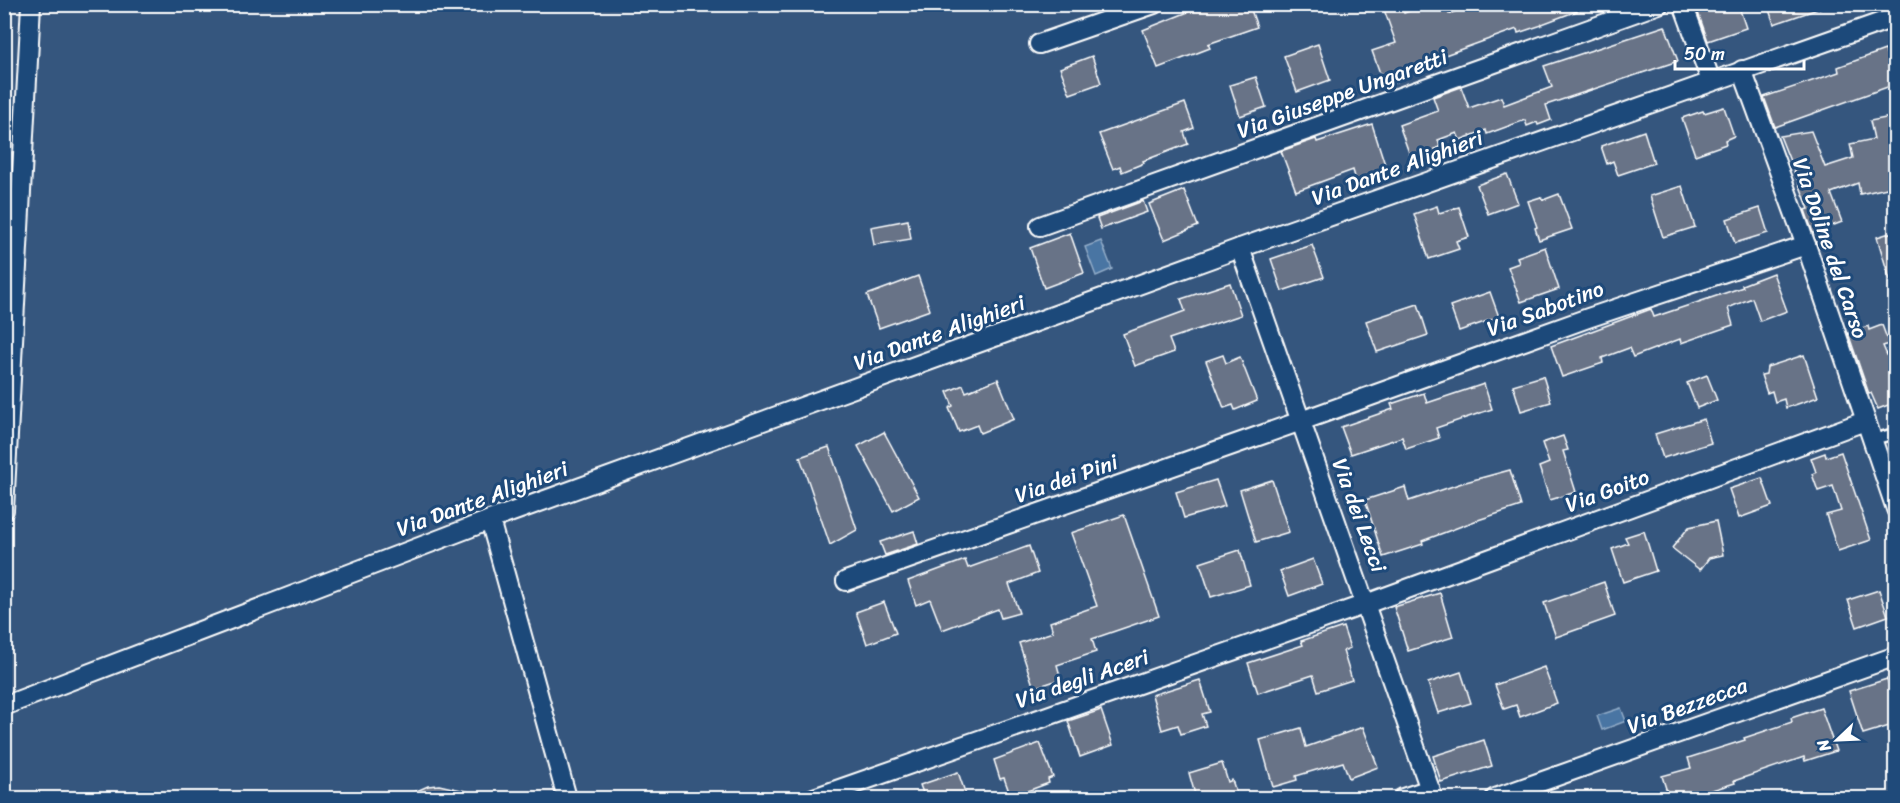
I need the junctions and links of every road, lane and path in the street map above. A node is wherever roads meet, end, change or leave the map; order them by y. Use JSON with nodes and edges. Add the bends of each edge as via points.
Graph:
{"nodes":[{"id":1,"x":31,"y":4,"type":"edge"},
{"id":2,"x":1154,"y":4,"type":"edge"},
{"id":3,"x":1659,"y":4,"type":"edge"},
{"id":4,"x":1683,"y":4,"type":"edge"},
{"id":5,"x":1896,"y":16,"type":"edge"},
{"id":6,"x":1039,"y":44,"type":"dead end"},
{"id":7,"x":1742,"y":70,"type":"junction"},
{"id":8,"x":1711,"y":81,"type":"junction"},
{"id":9,"x":1040,"y":226,"type":"dead end"},
{"id":10,"x":1806,"y":245,"type":"junction"},
{"id":11,"x":1240,"y":248,"type":"junction"},
{"id":12,"x":1301,"y":421,"type":"junction"},
{"id":13,"x":1865,"y":421,"type":"junction"},
{"id":14,"x":1896,"y":433,"type":"edge"},
{"id":15,"x":1872,"y":440,"type":"junction"},
{"id":16,"x":1896,"y":509,"type":"edge"},
{"id":17,"x":4,"y":510,"type":"edge"},
{"id":18,"x":490,"y":520,"type":"junction"},
{"id":19,"x":846,"y":581,"type":"dead end"},
{"id":20,"x":1366,"y":604,"type":"junction"},
{"id":21,"x":1896,"y":656,"type":"edge"},
{"id":22,"x":4,"y":706,"type":"edge"},
{"id":23,"x":1432,"y":794,"type":"edge"},
{"id":24,"x":567,"y":798,"type":"edge"},
{"id":25,"x":814,"y":798,"type":"edge"},
{"id":26,"x":1403,"y":798,"type":"edge"},
{"id":27,"x":1495,"y":798,"type":"edge"}],
"edges":[{"from":1,"to":17,"type":"street"},
{"from":2,"to":6,"type":"street"},
{"from":3,"to":9,"type":"street","name":"Via Giuseppe Ungaretti"},
{"from":4,"to":8,"type":"street"},
{"from":5,"to":7,"type":"street","name":"Via Dante Alighieri"},
{"from":7,"to":8,"type":"street","name":"Via Dante Alighieri"},
{"from":7,"to":10,"type":"street","name":"Via Doline del Carso"},
{"from":8,"to":11,"type":"street","name":"Via Dante Alighieri"},
{"from":10,"to":12,"type":"street","name":"Via Sabotino"},
{"from":10,"to":13,"type":"street","name":"Via Doline del Carso"},
{"from":11,"to":12,"type":"street","name":"Via dei Lecci"},
{"from":11,"to":18,"type":"street","name":"Via Dante Alighieri"},
{"from":12,"to":19,"type":"street","name":"Via dei Pini"},
{"from":12,"to":20,"type":"street","name":"Via dei Lecci"},
{"from":13,"to":15,"type":"street","name":"Via Doline del Carso"},
{"from":13,"to":20,"type":"street","name":"Via Goito"},
{"from":14,"to":15,"type":"lane"},
{"from":15,"to":16,"type":"street","name":"Via Doline del Carso"},
{"from":18,"to":22,"type":"street","name":"Via Dante Alighieri"},
{"from":18,"to":24,"type":"street"},
{"from":20,"to":23,"type":"street","name":"Via dei Lecci"},
{"from":20,"to":25,"type":"street","name":"Via degli Aceri"},
{"from":21,"to":27,"type":"street","name":"Via Bezzecca"},
{"from":23,"to":26,"type":"street"}]}
